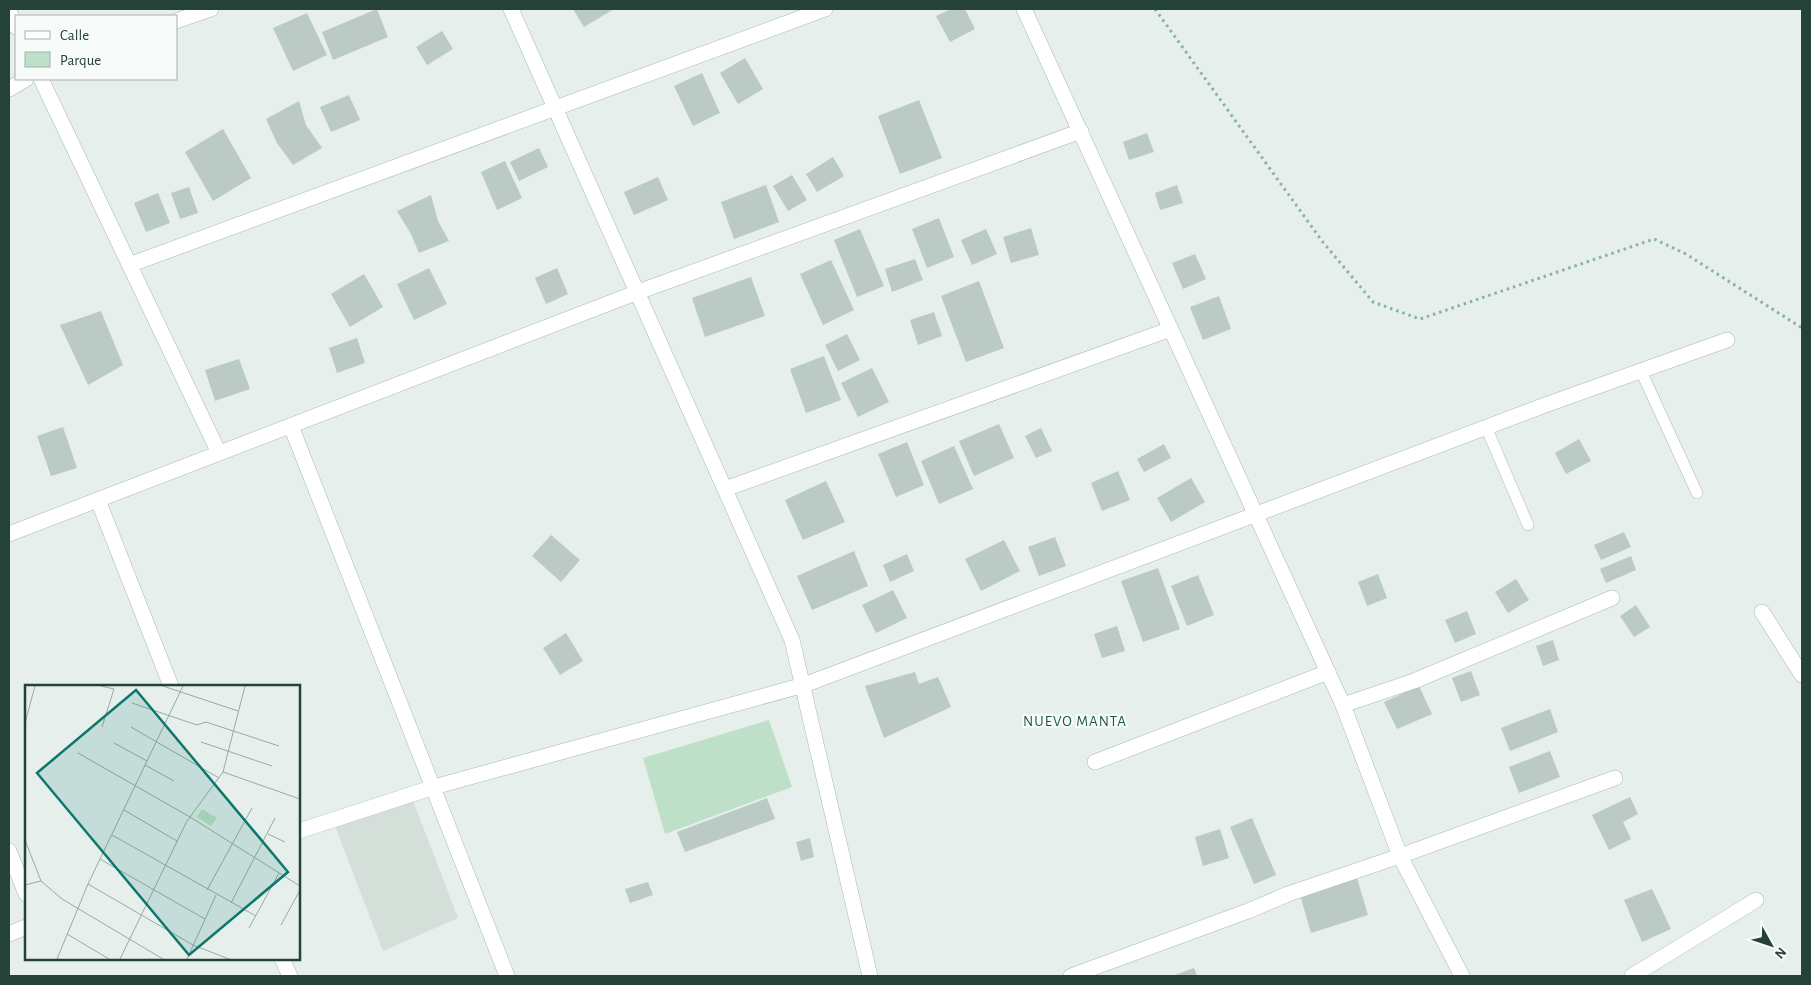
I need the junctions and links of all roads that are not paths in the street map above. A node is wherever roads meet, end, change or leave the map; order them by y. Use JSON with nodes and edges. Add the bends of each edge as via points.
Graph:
{"nodes":[{"id":1,"x":211,"y":9,"type":"edge"},
{"id":2,"x":512,"y":9,"type":"edge"},
{"id":3,"x":825,"y":9,"type":"edge"},
{"id":4,"x":1024,"y":9,"type":"edge"},
{"id":5,"x":9,"y":11,"type":"edge"},
{"id":6,"x":178,"y":20,"type":"edge"},
{"id":7,"x":15,"y":25,"type":"edge"},
{"id":8,"x":24,"y":80,"type":"edge"},
{"id":9,"x":41,"y":80,"type":"edge"},
{"id":10,"x":9,"y":89,"type":"edge"},
{"id":11,"x":556,"y":108,"type":"junction"},
{"id":12,"x":1080,"y":130,"type":"junction"},
{"id":13,"x":129,"y":265,"type":"junction"},
{"id":14,"x":638,"y":292,"type":"junction"},
{"id":15,"x":1172,"y":329,"type":"junction"},
{"id":16,"x":1727,"y":340,"type":"dead end"},
{"id":17,"x":1641,"y":370,"type":"junction"},
{"id":18,"x":291,"y":426,"type":"junction"},
{"id":19,"x":1486,"y":427,"type":"junction"},
{"id":20,"x":219,"y":453,"type":"junction"},
{"id":21,"x":725,"y":489,"type":"junction"},
{"id":22,"x":1697,"y":493,"type":"dead end"},
{"id":23,"x":98,"y":500,"type":"junction"},
{"id":24,"x":1256,"y":514,"type":"junction"},
{"id":25,"x":1528,"y":525,"type":"dead end"},
{"id":26,"x":9,"y":534,"type":"edge"},
{"id":27,"x":1612,"y":598,"type":"dead end"},
{"id":28,"x":1762,"y":612,"type":"dead end"},
{"id":29,"x":1328,"y":672,"type":"junction"},
{"id":30,"x":1802,"y":675,"type":"edge"},
{"id":31,"x":171,"y":685,"type":"edge"},
{"id":32,"x":804,"y":685,"type":"junction"},
{"id":33,"x":1343,"y":704,"type":"junction"},
{"id":34,"x":1095,"y":762,"type":"dead end"},
{"id":35,"x":1615,"y":778,"type":"dead end"},
{"id":36,"x":434,"y":787,"type":"junction"},
{"id":37,"x":300,"y":831,"type":"edge"},
{"id":38,"x":9,"y":851,"type":"edge"},
{"id":39,"x":1400,"y":856,"type":"junction"},
{"id":40,"x":25,"y":891,"type":"edge"},
{"id":41,"x":1756,"y":900,"type":"dead end"},
{"id":42,"x":25,"y":927,"type":"edge"},
{"id":43,"x":9,"y":934,"type":"edge"},
{"id":44,"x":282,"y":960,"type":"edge"},
{"id":45,"x":290,"y":976,"type":"edge"},
{"id":46,"x":507,"y":976,"type":"edge"},
{"id":47,"x":870,"y":976,"type":"edge"},
{"id":48,"x":1071,"y":976,"type":"edge"},
{"id":49,"x":1462,"y":976,"type":"edge"},
{"id":50,"x":1632,"y":976,"type":"edge"}],
"edges":[{"from":1,"to":6,"type":"street"},
{"from":2,"to":11,"type":"street"},
{"from":3,"to":11,"type":"street"},
{"from":4,"to":12,"type":"street"},
{"from":5,"to":7,"type":"street"},
{"from":8,"to":10,"type":"street"},
{"from":9,"to":13,"type":"street"},
{"from":11,"to":13,"type":"street"},
{"from":11,"to":14,"type":"street"},
{"from":12,"to":14,"type":"street"},
{"from":12,"to":15,"type":"street"},
{"from":13,"to":20,"type":"street"},
{"from":14,"to":18,"type":"street"},
{"from":14,"to":21,"type":"street"},
{"from":15,"to":21,"type":"street"},
{"from":15,"to":24,"type":"street"},
{"from":16,"to":17,"type":"street"},
{"from":17,"to":19,"type":"street"},
{"from":17,"to":22,"type":"lane"},
{"from":18,"to":20,"type":"street"},
{"from":18,"to":36,"type":"street"},
{"from":19,"to":24,"type":"street"},
{"from":19,"to":25,"type":"lane"},
{"from":20,"to":23,"type":"street"},
{"from":21,"to":32,"type":"street","via":[[792,640]]},
{"from":23,"to":26,"type":"street"},
{"from":23,"to":31,"type":"street"},
{"from":24,"to":29,"type":"street"},
{"from":24,"to":32,"type":"street"},
{"from":27,"to":33,"type":"street","via":[[1414,681]]},
{"from":28,"to":30,"type":"street"},
{"from":29,"to":33,"type":"street"},
{"from":29,"to":34,"type":"street"},
{"from":32,"to":36,"type":"street"},
{"from":32,"to":47,"type":"street"},
{"from":33,"to":39,"type":"street"},
{"from":35,"to":39,"type":"street"},
{"from":36,"to":37,"type":"street"},
{"from":36,"to":46,"type":"street"},
{"from":38,"to":40,"type":"street"},
{"from":39,"to":48,"type":"street","via":[[1288,894]]},
{"from":39,"to":49,"type":"street"},
{"from":41,"to":50,"type":"street"},
{"from":42,"to":43,"type":"street"},
{"from":44,"to":45,"type":"street"}]}
